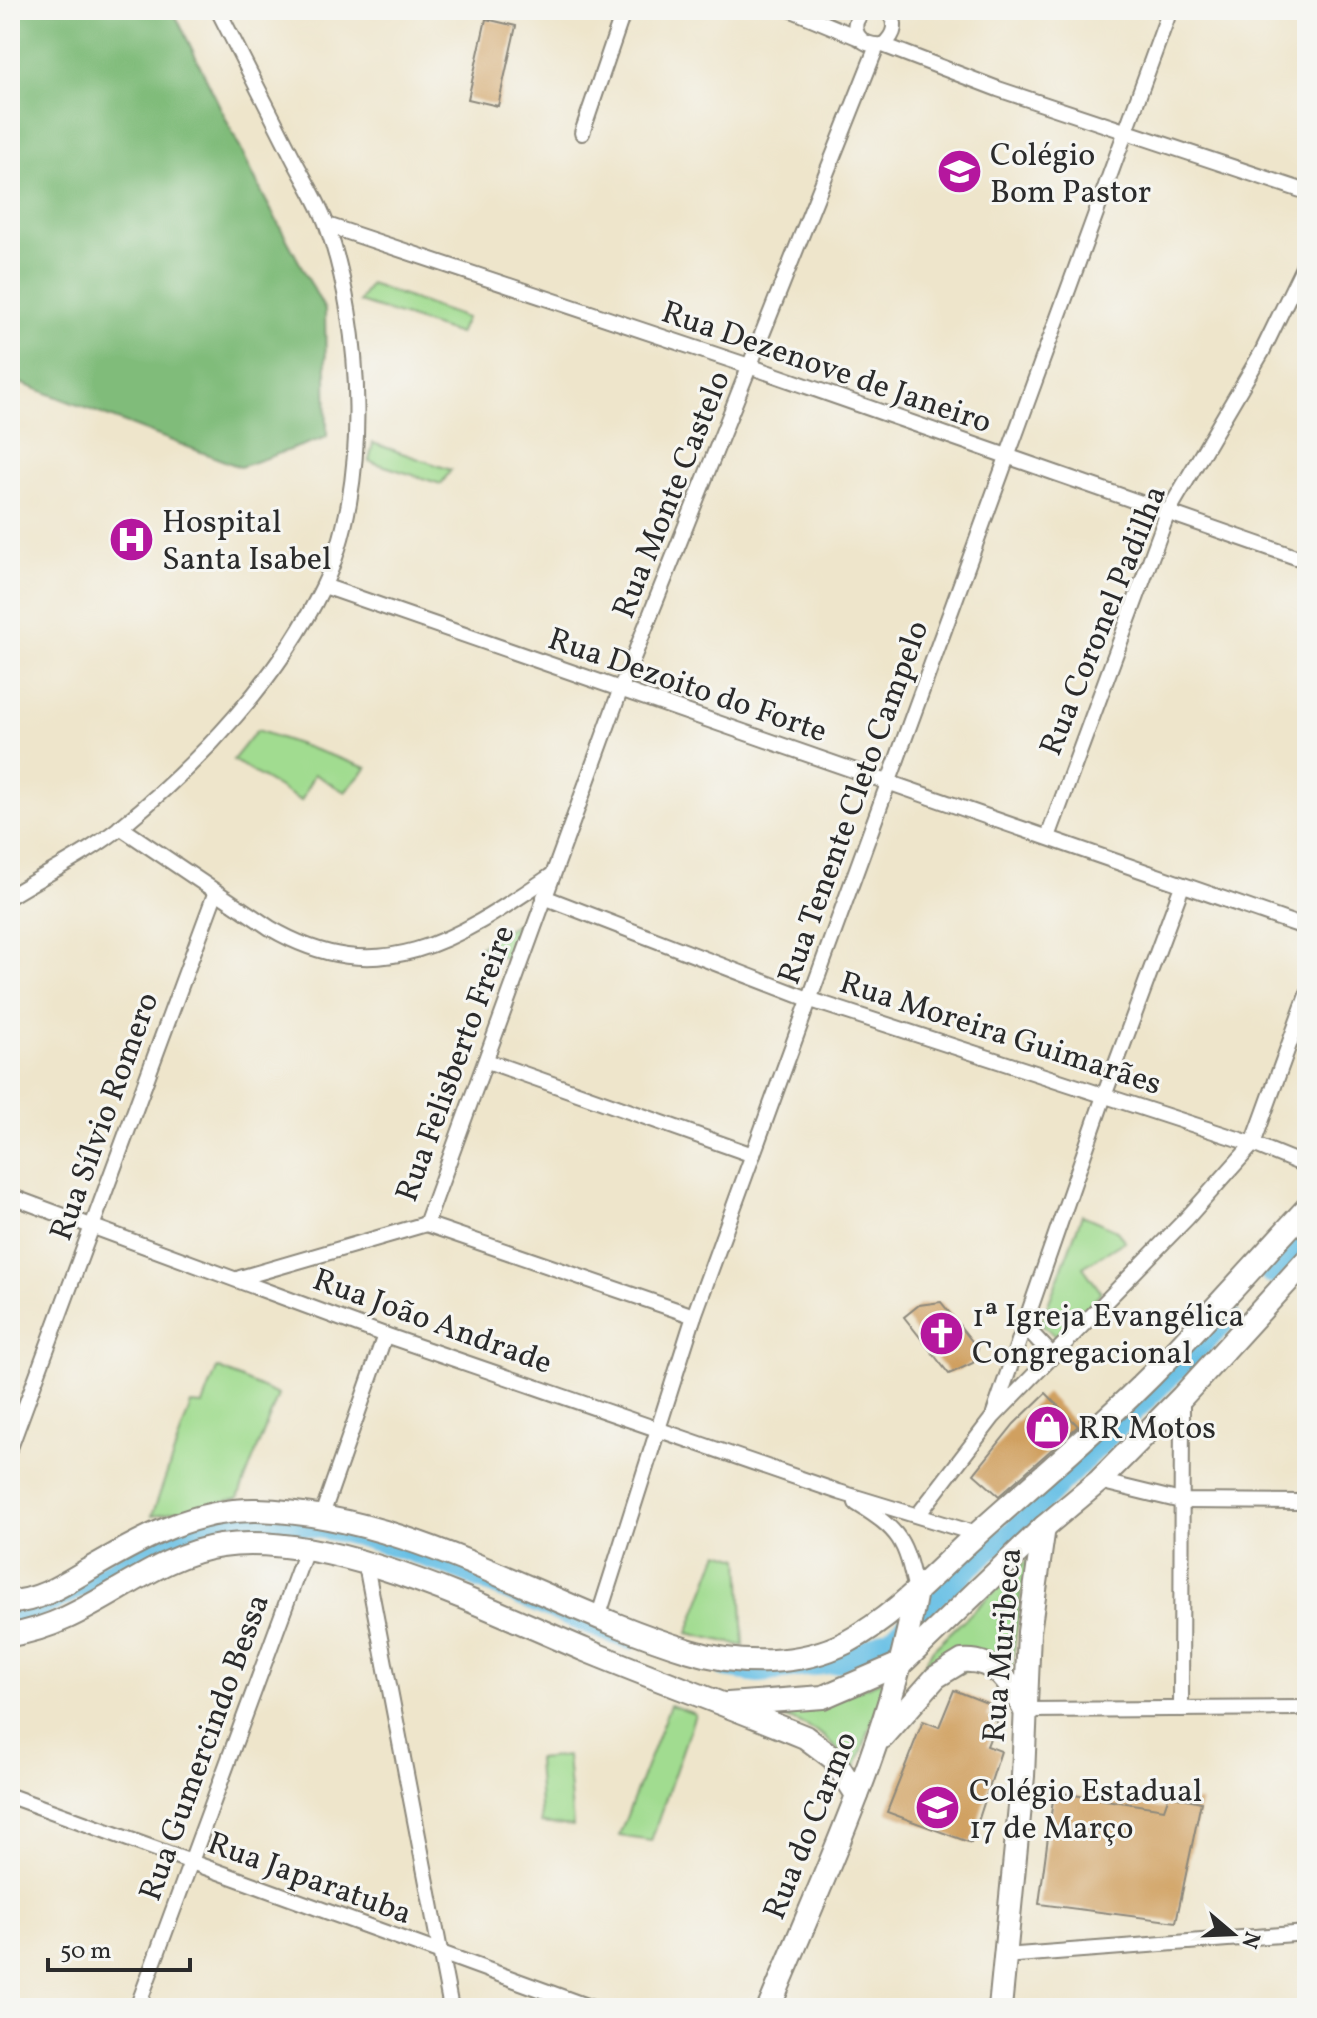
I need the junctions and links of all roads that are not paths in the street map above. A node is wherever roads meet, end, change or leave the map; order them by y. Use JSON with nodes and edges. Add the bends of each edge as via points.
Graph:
{"nodes":[{"id":1,"x":218,"y":10,"type":"edge"},
{"id":2,"x":624,"y":10,"type":"edge"},
{"id":3,"x":792,"y":10,"type":"edge"},
{"id":4,"x":864,"y":10,"type":"edge"},
{"id":5,"x":886,"y":10,"type":"edge"},
{"id":6,"x":1170,"y":10,"type":"edge"},
{"id":7,"x":857,"y":37,"type":"junction"},
{"id":8,"x":880,"y":46,"type":"junction"},
{"id":9,"x":582,"y":133,"type":"dead end"},
{"id":10,"x":1127,"y":133,"type":"junction"},
{"id":11,"x":1307,"y":192,"type":"edge"},
{"id":12,"x":327,"y":225,"type":"junction"},
{"id":13,"x":1307,"y":259,"type":"edge"},
{"id":14,"x":752,"y":367,"type":"junction"},
{"id":15,"x":1005,"y":458,"type":"junction"},
{"id":16,"x":1168,"y":512,"type":"junction"},
{"id":17,"x":1307,"y":561,"type":"edge"},
{"id":18,"x":324,"y":586,"type":"junction"},
{"id":19,"x":620,"y":691,"type":"junction"},
{"id":20,"x":888,"y":784,"type":"junction"},
{"id":21,"x":120,"y":827,"type":"junction"},
{"id":22,"x":1048,"y":837,"type":"junction"},
{"id":23,"x":552,"y":875,"type":"junction"},
{"id":24,"x":1182,"y":886,"type":"junction"},
{"id":25,"x":215,"y":894,"type":"junction"},
{"id":26,"x":10,"y":896,"type":"edge"},
{"id":27,"x":544,"y":897,"type":"junction"},
{"id":28,"x":1307,"y":928,"type":"edge"},
{"id":29,"x":1307,"y":995,"type":"edge"},
{"id":30,"x":811,"y":1000,"type":"junction"},
{"id":31,"x":487,"y":1061,"type":"junction"},
{"id":32,"x":1104,"y":1096,"type":"junction"},
{"id":33,"x":1253,"y":1144,"type":"junction"},
{"id":34,"x":753,"y":1155,"type":"junction"},
{"id":35,"x":1307,"y":1166,"type":"edge"},
{"id":36,"x":10,"y":1196,"type":"edge"},
{"id":37,"x":1307,"y":1208,"type":"edge"},
{"id":38,"x":426,"y":1224,"type":"junction"},
{"id":39,"x":93,"y":1225,"type":"junction"},
{"id":40,"x":1303,"y":1273,"type":"edge"},
{"id":41,"x":239,"y":1278,"type":"junction"},
{"id":42,"x":1242,"y":1278,"type":"junction"},
{"id":43,"x":1265,"y":1305,"type":"junction"},
{"id":44,"x":694,"y":1316,"type":"junction"},
{"id":45,"x":1023,"y":1324,"type":"junction"},
{"id":46,"x":385,"y":1335,"type":"junction"},
{"id":47,"x":1051,"y":1354,"type":"junction"},
{"id":48,"x":1182,"y":1397,"type":"junction"},
{"id":49,"x":993,"y":1417,"type":"junction"},
{"id":50,"x":656,"y":1429,"type":"junction"},
{"id":51,"x":10,"y":1448,"type":"edge"},
{"id":52,"x":1099,"y":1481,"type":"junction"},
{"id":53,"x":839,"y":1492,"type":"junction"},
{"id":54,"x":1181,"y":1501,"type":"junction"},
{"id":55,"x":1307,"y":1502,"type":"edge"},
{"id":56,"x":322,"y":1515,"type":"junction"},
{"id":57,"x":918,"y":1515,"type":"junction"},
{"id":58,"x":1044,"y":1527,"type":"junction"},
{"id":59,"x":977,"y":1534,"type":"junction"},
{"id":60,"x":306,"y":1550,"type":"junction"},
{"id":61,"x":366,"y":1565,"type":"junction"},
{"id":62,"x":914,"y":1601,"type":"junction"},
{"id":63,"x":10,"y":1602,"type":"edge"},
{"id":64,"x":598,"y":1618,"type":"junction"},
{"id":65,"x":10,"y":1635,"type":"edge"},
{"id":66,"x":904,"y":1658,"type":"junction"},
{"id":67,"x":719,"y":1704,"type":"junction"},
{"id":68,"x":1307,"y":1708,"type":"edge"},
{"id":69,"x":1181,"y":1709,"type":"junction"},
{"id":70,"x":1025,"y":1710,"type":"junction"},
{"id":71,"x":877,"y":1744,"type":"junction"},
{"id":72,"x":857,"y":1795,"type":"junction"},
{"id":73,"x":10,"y":1796,"type":"edge"},
{"id":74,"x":189,"y":1862,"type":"junction"},
{"id":75,"x":1307,"y":1933,"type":"edge"},
{"id":76,"x":440,"y":1955,"type":"junction"},
{"id":77,"x":1005,"y":1956,"type":"junction"},
{"id":78,"x":137,"y":2008,"type":"edge"},
{"id":79,"x":451,"y":2008,"type":"edge"},
{"id":80,"x":592,"y":2008,"type":"edge"},
{"id":81,"x":769,"y":2008,"type":"edge"},
{"id":82,"x":1000,"y":2008,"type":"edge"}],
"edges":[{"from":1,"to":12,"type":"street"},
{"from":2,"to":9,"type":"street"},
{"from":3,"to":7,"type":"street"},
{"from":4,"to":7,"type":"street","via":[[856,20]]},
{"from":5,"to":8,"type":"street","name":"Rua Monte Castelo","via":[[894,26]]},
{"from":6,"to":10,"type":"street","name":"Rua Tenente Cleto Campelo"},
{"from":7,"to":8,"type":"street","via":[[866,45]]},
{"from":8,"to":10,"type":"street"},
{"from":8,"to":14,"type":"street","name":"Rua Monte Castelo"},
{"from":10,"to":11,"type":"street"},
{"from":10,"to":15,"type":"street","name":"Rua Tenente Cleto Campelo"},
{"from":12,"to":14,"type":"street","name":"Rua Dezenove de Janeiro"},
{"from":12,"to":18,"type":"street","via":[[350,324],[357,435],[344,519]]},
{"from":13,"to":16,"type":"street","name":"Rua Coronel Padilha","via":[[1262,352]]},
{"from":14,"to":15,"type":"street","name":"Rua Dezenove de Janeiro"},
{"from":14,"to":19,"type":"street","name":"Rua Monte Castelo"},
{"from":15,"to":16,"type":"street","name":"Rua Dezenove de Janeiro"},
{"from":15,"to":20,"type":"street","name":"Rua Tenente Cleto Campelo"},
{"from":16,"to":17,"type":"street","name":"Rua Dezenove de Janeiro"},
{"from":16,"to":22,"type":"street","name":"Rua Coronel Padilha"},
{"from":18,"to":19,"type":"street","name":"Rua Dezoito do Forte"},
{"from":18,"to":21,"type":"street","via":[[245,706],[206,750]]},
{"from":19,"to":20,"type":"street","name":"Rua Dezoito do Forte"},
{"from":19,"to":23,"type":"street","name":"Rua Monte Castelo"},
{"from":20,"to":22,"type":"street","name":"Rua Dezoito do Forte"},
{"from":20,"to":30,"type":"street","name":"Rua Tenente Cleto Campelo"},
{"from":21,"to":25,"type":"street"},
{"from":21,"to":26,"type":"street"},
{"from":22,"to":24,"type":"street","name":"Rua Dezoito do Forte"},
{"from":23,"to":25,"type":"street","via":[[430,949],[359,958],[293,941]]},
{"from":23,"to":27,"type":"street","name":"Rua Felisberto Freire"},
{"from":24,"to":28,"type":"street","name":"Rua Dezoito do Forte"},
{"from":24,"to":32,"type":"street"},
{"from":25,"to":39,"type":"street","name":"Rua Sílvio Romero"},
{"from":27,"to":30,"type":"street","name":"Rua Moreira Guimarães"},
{"from":27,"to":31,"type":"street","name":"Rua Felisberto Freire"},
{"from":29,"to":33,"type":"street"},
{"from":30,"to":32,"type":"street","name":"Rua Moreira Guimarães"},
{"from":30,"to":34,"type":"street","name":"Rua Tenente Cleto Campelo"},
{"from":31,"to":34,"type":"street"},
{"from":31,"to":38,"type":"street","name":"Rua Felisberto Freire"},
{"from":32,"to":33,"type":"street","name":"Rua Moreira Guimarães"},
{"from":32,"to":45,"type":"street"},
{"from":33,"to":35,"type":"street","name":"Rua Moreira Guimarães"},
{"from":33,"to":47,"type":"street"},
{"from":34,"to":44,"type":"street","name":"Rua Tenente Cleto Campelo"},
{"from":36,"to":39,"type":"street","name":"Rua João Andrade"},
{"from":37,"to":42,"type":"main road"},
{"from":38,"to":41,"type":"street","name":"Rua Felisberto Freire"},
{"from":38,"to":44,"type":"street"},
{"from":39,"to":41,"type":"street","name":"Rua João Andrade"},
{"from":39,"to":51,"type":"street","name":"Rua Sílvio Romero"},
{"from":40,"to":43,"type":"main road"},
{"from":41,"to":46,"type":"street","name":"Rua João Andrade"},
{"from":42,"to":43,"type":"main road"},
{"from":42,"to":59,"type":"main road","via":[[1104,1421]]},
{"from":43,"to":48,"type":"main road"},
{"from":44,"to":50,"type":"street","name":"Rua Tenente Cleto Campelo"},
{"from":45,"to":47,"type":"street"},
{"from":45,"to":49,"type":"street"},
{"from":46,"to":50,"type":"street","name":"Rua João Andrade"},
{"from":46,"to":56,"type":"street"},
{"from":47,"to":49,"type":"street"},
{"from":48,"to":52,"type":"main road"},
{"from":48,"to":54,"type":"street"},
{"from":49,"to":57,"type":"street"},
{"from":50,"to":53,"type":"street","name":"Rua João Andrade"},
{"from":50,"to":64,"type":"street","name":"Rua Tenente Cleto Campelo"},
{"from":52,"to":54,"type":"street"},
{"from":52,"to":58,"type":"main road"},
{"from":53,"to":57,"type":"street","name":"Rua João Andrade"},
{"from":53,"to":62,"type":"street","name":"Rua João Andrade","via":[[900,1535],[908,1553]]},
{"from":54,"to":55,"type":"street"},
{"from":54,"to":69,"type":"street"},
{"from":56,"to":63,"type":"main road","via":[[254,1510],[183,1521],[67,1583],[25,1602]]},
{"from":56,"to":64,"type":"main road","via":[[495,1571]]},
{"from":57,"to":59,"type":"street","name":"Rua João Andrade"},
{"from":58,"to":66,"type":"main road"},
{"from":58,"to":70,"type":"main road","name":"Rua Muribeca","via":[[1032,1601]]},
{"from":59,"to":62,"type":"main road"},
{"from":60,"to":61,"type":"main road"},
{"from":60,"to":65,"type":"main road","via":[[263,1545],[197,1551],[65,1620]]},
{"from":60,"to":74,"type":"street","name":"Rua Gumercindo Bessa"},
{"from":61,"to":67,"type":"main road","via":[[466,1599]]},
{"from":61,"to":76,"type":"street"},
{"from":62,"to":64,"type":"main road","via":[[845,1643],[769,1662],[691,1652]]},
{"from":62,"to":66,"type":"main road","name":"Rua do Carmo"},
{"from":66,"to":67,"type":"main road","via":[[823,1697]]},
{"from":66,"to":71,"type":"main road","name":"Rua do Carmo"},
{"from":67,"to":72,"type":"main road","via":[[813,1741],[833,1758]]},
{"from":68,"to":69,"type":"street"},
{"from":69,"to":70,"type":"street"},
{"from":70,"to":71,"type":"main road","via":[[1001,1673],[981,1662],[962,1661],[936,1677]]},
{"from":70,"to":77,"type":"main road","name":"Rua Muribeca"},
{"from":71,"to":72,"type":"main road","name":"Rua do Carmo"},
{"from":72,"to":81,"type":"main road","name":"Rua do Carmo"},
{"from":73,"to":74,"type":"street","name":"Rua Japaratuba"},
{"from":74,"to":76,"type":"street","name":"Rua Japaratuba"},
{"from":74,"to":78,"type":"street","name":"Rua Gumercindo Bessa"},
{"from":75,"to":77,"type":"street"},
{"from":76,"to":79,"type":"street"},
{"from":76,"to":80,"type":"street","name":"Rua Japaratuba"},
{"from":77,"to":82,"type":"main road","name":"Rua Muribeca"}]}
